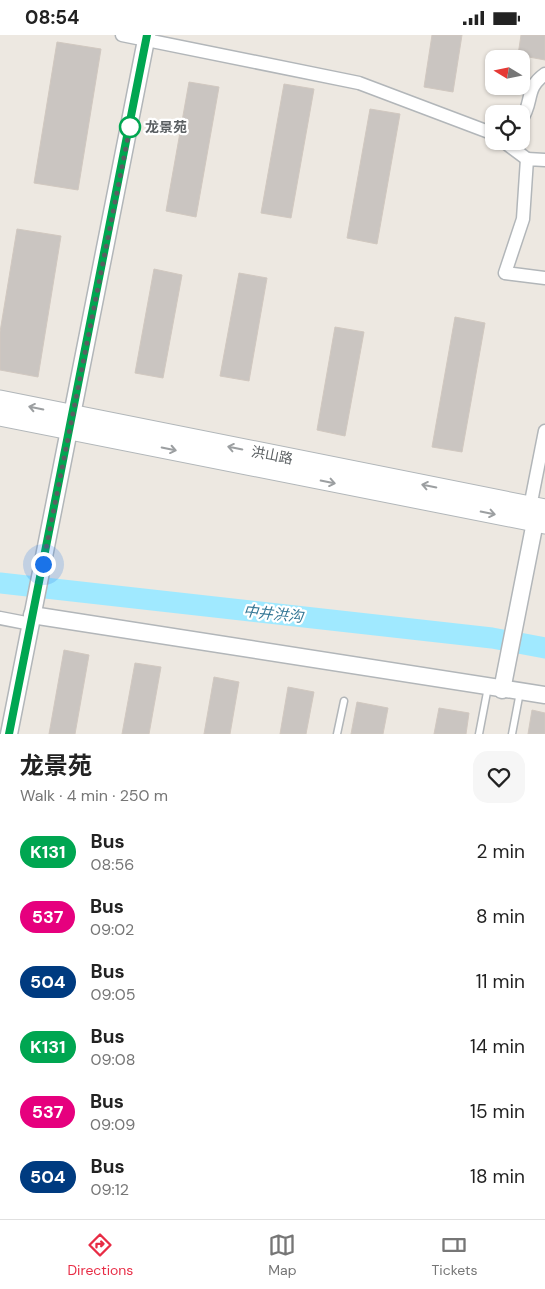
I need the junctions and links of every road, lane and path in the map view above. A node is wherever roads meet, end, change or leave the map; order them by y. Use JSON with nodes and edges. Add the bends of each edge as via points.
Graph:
{"nodes":[{"id":1,"x":122,"y":35,"type":"edge"},
{"id":2,"x":147,"y":37,"type":"edge"},
{"id":3,"x":545,"y":74,"type":"edge"},
{"id":4,"x":527,"y":105,"type":"edge"},
{"id":5,"x":485,"y":131,"type":"edge"},
{"id":6,"x":515,"y":150,"type":"edge"},
{"id":7,"x":527,"y":159,"type":"junction"},
{"id":8,"x":545,"y":160,"type":"edge"},
{"id":9,"x":545,"y":278,"type":"edge"},
{"id":10,"x":0,"y":400,"type":"edge"},
{"id":11,"x":0,"y":416,"type":"edge"},
{"id":12,"x":72,"y":422,"type":"junction"},
{"id":13,"x":545,"y":431,"type":"edge"},
{"id":14,"x":539,"y":516,"type":"edge"},
{"id":15,"x":0,"y":618,"type":"edge"},
{"id":16,"x":31,"y":620,"type":"junction"},
{"id":17,"x":495,"y":689,"type":"junction"},
{"id":18,"x":520,"y":692,"type":"junction"},
{"id":19,"x":545,"y":695,"type":"edge"},
{"id":20,"x":344,"y":701,"type":"dead end"},
{"id":21,"x":9,"y":734,"type":"edge"},
{"id":22,"x":337,"y":734,"type":"edge"},
{"id":23,"x":479,"y":734,"type":"edge"},
{"id":24,"x":512,"y":734,"type":"edge"}],
"edges":[{"from":1,"to":2,"type":"street"},
{"from":2,"to":5,"type":"street","via":[[359,83]]},
{"from":2,"to":12,"type":"street"},
{"from":3,"to":4,"type":"street","via":[[534,81]]},
{"from":6,"to":7,"type":"street"},
{"from":7,"to":8,"type":"street"},
{"from":7,"to":9,"type":"street","via":[[523,219],[505,273]]},
{"from":12,"to":10,"type":"main road","name":"洪山路","one_way":true},
{"from":11,"to":12,"type":"main road","name":"洪山路"},
{"from":12,"to":14,"type":"main road","name":"洪山路","via":[[283,474]]},
{"from":12,"to":16,"type":"street"},
{"from":13,"to":14,"type":"street"},
{"from":14,"to":17,"type":"street","via":[[506,670]]},
{"from":15,"to":16,"type":"street"},
{"from":16,"to":17,"type":"street"},
{"from":16,"to":21,"type":"street"},
{"from":17,"to":18,"type":"street"},
{"from":17,"to":23,"type":"lane"},
{"from":18,"to":19,"type":"street"},
{"from":18,"to":24,"type":"lane"},
{"from":20,"to":22,"type":"lane"}]}
